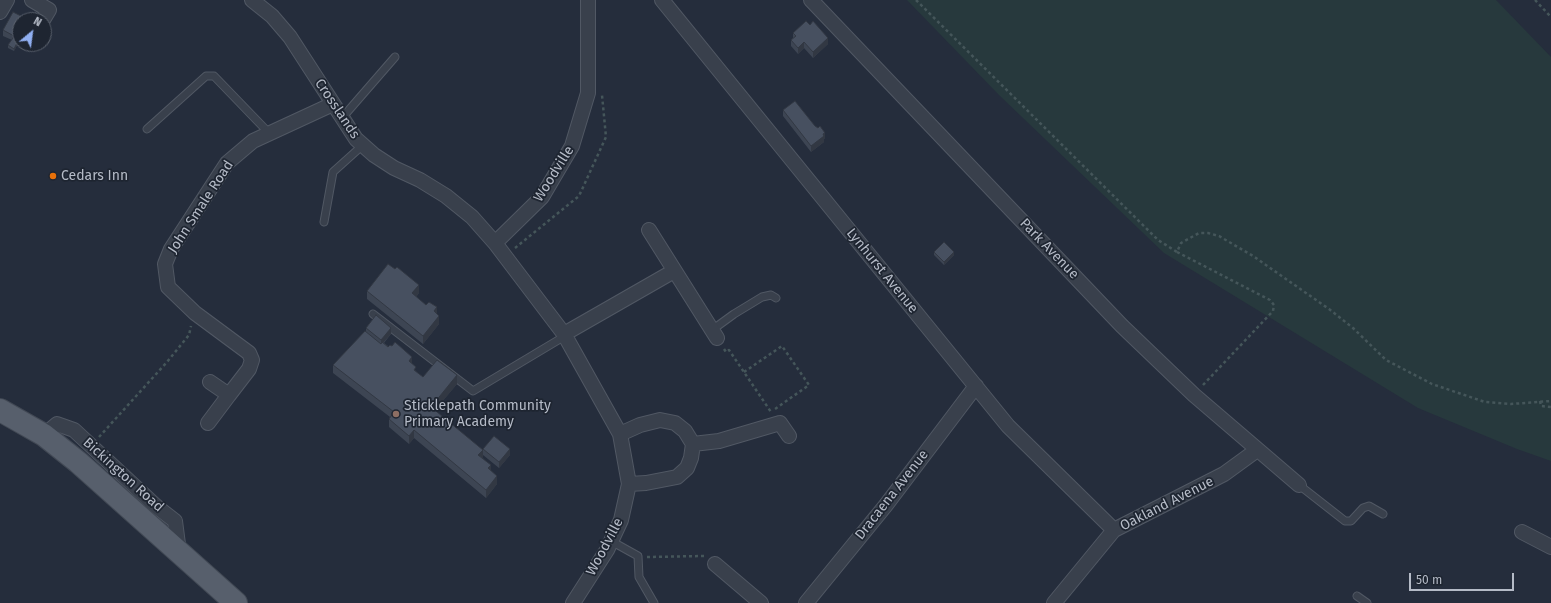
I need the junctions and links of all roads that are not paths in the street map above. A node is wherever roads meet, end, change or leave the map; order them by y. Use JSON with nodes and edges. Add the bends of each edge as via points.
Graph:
{"nodes":[{"id":1,"x":7,"y":0,"type":"edge"},
{"id":2,"x":32,"y":0,"type":"edge"},
{"id":3,"x":252,"y":0,"type":"edge"},
{"id":4,"x":588,"y":0,"type":"edge"},
{"id":5,"x":662,"y":0,"type":"edge"},
{"id":6,"x":811,"y":0,"type":"edge"},
{"id":7,"x":49,"y":10,"type":"edge"},
{"id":8,"x":0,"y":12,"type":"edge"},
{"id":9,"x":395,"y":57,"type":"dead end"},
{"id":10,"x":333,"y":104,"type":"junction"},
{"id":11,"x":342,"y":118,"type":"junction"},
{"id":12,"x":147,"y":129,"type":"dead end"},
{"id":13,"x":269,"y":133,"type":"junction"},
{"id":14,"x":364,"y":145,"type":"junction"},
{"id":15,"x":324,"y":222,"type":"dead end"},
{"id":16,"x":650,"y":230,"type":"dead end"},
{"id":17,"x":495,"y":243,"type":"junction"},
{"id":18,"x":674,"y":271,"type":"junction"},
{"id":19,"x":776,"y":298,"type":"dead end"},
{"id":20,"x":373,"y":314,"type":"dead end"},
{"id":21,"x":715,"y":334,"type":"joint"},
{"id":22,"x":565,"y":335,"type":"junction"},
{"id":23,"x":210,"y":382,"type":"dead end"},
{"id":24,"x":976,"y":386,"type":"junction"},
{"id":25,"x":229,"y":395,"type":"junction"},
{"id":26,"x":0,"y":410,"type":"edge"},
{"id":27,"x":208,"y":424,"type":"dead end"},
{"id":28,"x":620,"y":434,"type":"junction"},
{"id":29,"x":44,"y":435,"type":"junction"},
{"id":30,"x":789,"y":436,"type":"dead end"},
{"id":31,"x":693,"y":444,"type":"junction"},
{"id":32,"x":1257,"y":450,"type":"junction"},
{"id":33,"x":629,"y":484,"type":"junction"},
{"id":34,"x":1300,"y":485,"type":"joint"},
{"id":35,"x":1383,"y":514,"type":"dead end"},
{"id":36,"x":1114,"y":530,"type":"junction"},
{"id":37,"x":1522,"y":532,"type":"dead end"},
{"id":38,"x":611,"y":541,"type":"junction"},
{"id":39,"x":1551,"y":547,"type":"edge"},
{"id":40,"x":179,"y":552,"type":"junction"},
{"id":41,"x":715,"y":564,"type":"road end"},
{"id":42,"x":1356,"y":596,"type":"dead end"},
{"id":43,"x":236,"y":603,"type":"edge"},
{"id":44,"x":573,"y":603,"type":"edge"},
{"id":45,"x":654,"y":603,"type":"edge"},
{"id":46,"x":761,"y":603,"type":"edge"},
{"id":47,"x":806,"y":603,"type":"edge"},
{"id":48,"x":1054,"y":603,"type":"edge"},
{"id":49,"x":1367,"y":603,"type":"edge"}],
"edges":[{"from":1,"to":8,"type":"street"},
{"from":2,"to":7,"type":"street"},
{"from":3,"to":10,"type":"street","name":"Crosslands","via":[[272,16],[290,37]]},
{"from":4,"to":17,"type":"street","name":"Woodville","via":[[588,93],[572,146],[542,197]]},
{"from":5,"to":24,"type":"street","name":"Lynhurst Avenue"},
{"from":6,"to":32,"type":"street","name":"Park Avenue","via":[[1122,326],[1194,395]]},
{"from":9,"to":11,"type":"lane"},
{"from":10,"to":11,"type":"street","name":"Crosslands"},
{"from":10,"to":13,"type":"street","name":"John Smale Road"},
{"from":11,"to":14,"type":"street","name":"Crosslands","via":[[356,139]]},
{"from":12,"to":13,"type":"lane","via":[[206,76],[214,76]]},
{"from":13,"to":25,"type":"street","name":"John Smale Road","via":[[253,140],[227,163],[171,249],[166,264],[168,287],[195,312],[250,354],[252,360],[249,369]]},
{"from":14,"to":15,"type":"lane","via":[[333,172]]},
{"from":14,"to":17,"type":"street","name":"Crosslands","via":[[394,168],[446,196],[472,217]]},
{"from":16,"to":18,"type":"street"},
{"from":17,"to":22,"type":"street","name":"Woodville"},
{"from":18,"to":21,"type":"street"},
{"from":18,"to":22,"type":"street"},
{"from":19,"to":21,"type":"lane","via":[[771,295],[762,297],[734,314]]},
{"from":20,"to":22,"type":"lane","via":[[473,391]]},
{"from":22,"to":28,"type":"street","name":"Woodville"},
{"from":23,"to":25,"type":"street"},
{"from":24,"to":36,"type":"street","name":"Lynhurst Avenue","via":[[1008,426]]},
{"from":24,"to":47,"type":"street","name":"Dracaena Avenue","via":[[886,505]]},
{"from":25,"to":27,"type":"street","name":"John Smale Road"},
{"from":26,"to":29,"type":"main road","name":"Bickington Road"},
{"from":28,"to":31,"type":"street","via":[[660,420],[675,423],[685,431]]},
{"from":28,"to":33,"type":"street","name":"Woodville"},
{"from":29,"to":40,"type":"main road","name":"Bickington Road"},
{"from":29,"to":40,"type":"street","name":"Bickington Road","via":[[57,424],[74,430],[175,521]]},
{"from":30,"to":31,"type":"street","via":[[774,418],[719,441]]},
{"from":31,"to":33,"type":"street","via":[[687,468],[677,477]]},
{"from":32,"to":34,"type":"street","name":"Park Avenue"},
{"from":32,"to":36,"type":"street","name":"Oakland Avenue","via":[[1224,474]]},
{"from":33,"to":38,"type":"street","name":"Woodville","via":[[622,520]]},
{"from":34,"to":35,"type":"lane","via":[[1345,521],[1351,521],[1369,506]]},
{"from":36,"to":48,"type":"street","name":"Oakland Avenue"},
{"from":37,"to":39,"type":"street"},
{"from":38,"to":44,"type":"street","name":"Woodville"},
{"from":38,"to":45,"type":"lane","via":[[638,556],[639,577]]},
{"from":40,"to":43,"type":"main road","name":"Bickington Road"},
{"from":41,"to":46,"type":"street"},
{"from":42,"to":49,"type":"lane"}]}
